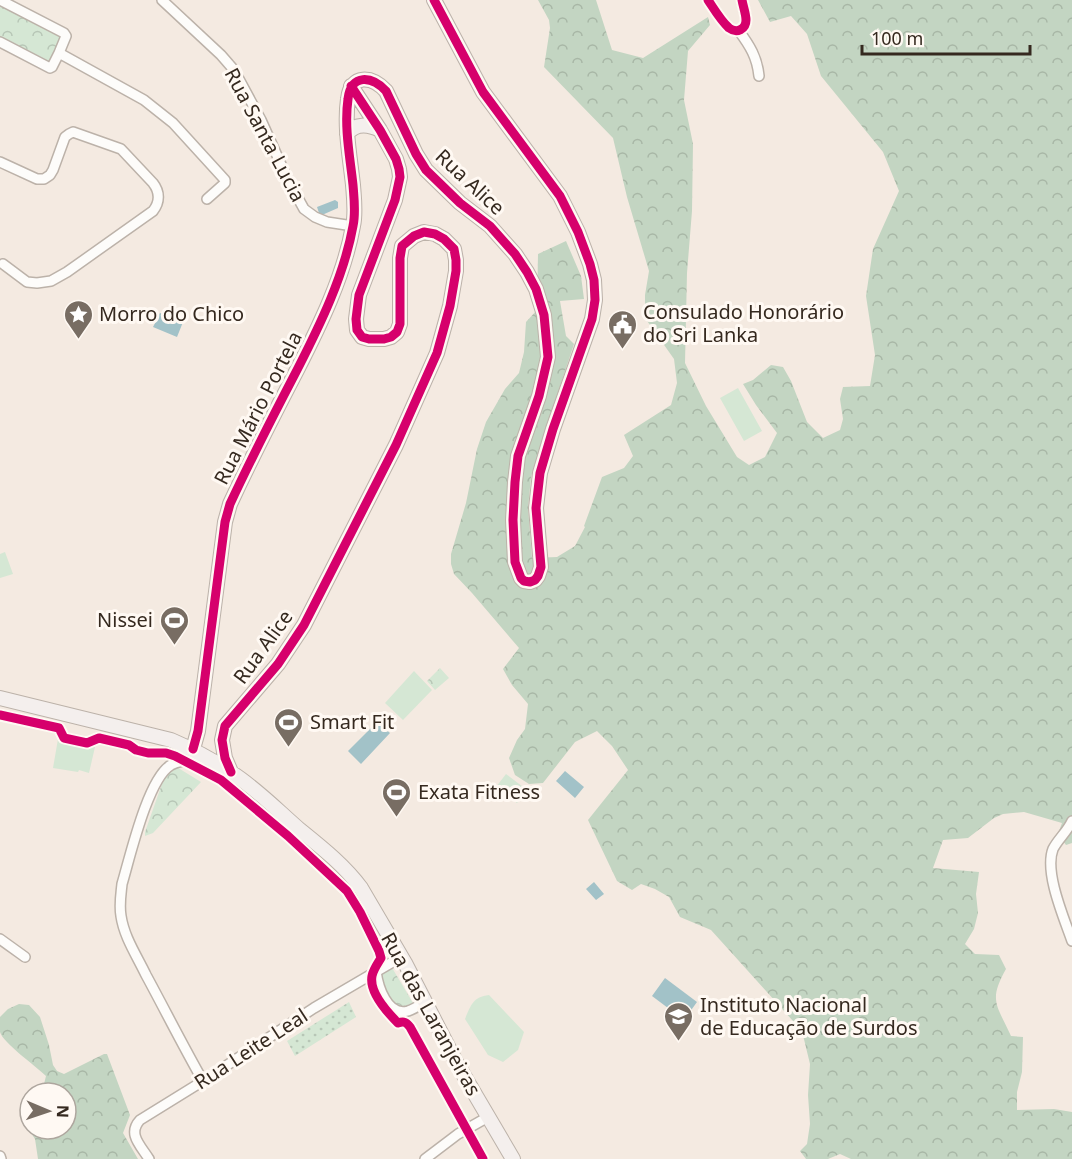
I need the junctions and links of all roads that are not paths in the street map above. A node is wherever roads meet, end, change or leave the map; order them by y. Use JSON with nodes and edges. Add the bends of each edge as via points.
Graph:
{"nodes":[{"id":1,"x":0,"y":0,"type":"edge"},
{"id":2,"x":162,"y":0,"type":"edge"},
{"id":3,"x":434,"y":0,"type":"edge"},
{"id":4,"x":708,"y":0,"type":"edge"},
{"id":5,"x":742,"y":0,"type":"edge"},
{"id":6,"x":739,"y":31,"type":"junction"},
{"id":7,"x":0,"y":42,"type":"edge"},
{"id":8,"x":58,"y":53,"type":"junction"},
{"id":9,"x":759,"y":76,"type":"dead end"},
{"id":10,"x":351,"y":86,"type":"junction"},
{"id":11,"x":380,"y":130,"type":"junction"},
{"id":12,"x":347,"y":134,"type":"junction"},
{"id":13,"x":0,"y":162,"type":"edge"},
{"id":14,"x":207,"y":200,"type":"dead end"},
{"id":15,"x":354,"y":226,"type":"junction"},
{"id":16,"x":3,"y":264,"type":"dead end"},
{"id":17,"x":0,"y":698,"type":"edge"},
{"id":18,"x":200,"y":714,"type":"junction"},
{"id":19,"x":225,"y":726,"type":"junction"},
{"id":20,"x":193,"y":749,"type":"junction"},
{"id":21,"x":209,"y":759,"type":"junction"},
{"id":22,"x":231,"y":772,"type":"junction"},
{"id":23,"x":1070,"y":825,"type":"edge"},
{"id":24,"x":0,"y":939,"type":"edge"},
{"id":25,"x":1072,"y":941,"type":"edge"},
{"id":26,"x":25,"y":957,"type":"dead end"},
{"id":27,"x":402,"y":957,"type":"junction"},
{"id":28,"x":376,"y":971,"type":"junction"},
{"id":29,"x":426,"y":1002,"type":"junction"},
{"id":30,"x":203,"y":1081,"type":"junction"},
{"id":31,"x":488,"y":1117,"type":"junction"},
{"id":32,"x":149,"y":1159,"type":"edge"},
{"id":33,"x":425,"y":1159,"type":"edge"},
{"id":34,"x":513,"y":1159,"type":"edge"}],
"edges":[{"from":1,"to":8,"type":"street","via":[[64,33]]},
{"from":2,"to":15,"type":"street","name":"Rua Santa Lucia","via":[[234,70],[304,209],[327,222]]},
{"from":3,"to":10,"type":"street","name":"Rua Alice","via":[[483,92],[560,196],[578,232],[594,280],[592,319],[540,473],[536,508],[541,567],[530,582],[521,578],[515,562],[513,520],[518,456],[548,357],[544,315],[536,289],[490,226],[426,170],[379,83],[362,79]]},
{"from":4,"to":6,"type":"street","via":[[729,28]]},
{"from":5,"to":6,"type":"street","via":[[746,20]]},
{"from":6,"to":9,"type":"street","via":[[749,44]]},
{"from":7,"to":8,"type":"street","via":[[50,68]]},
{"from":8,"to":14,"type":"street","via":[[144,100],[173,123],[225,180]]},
{"from":10,"to":11,"type":"street","name":"Rua Alice"},
{"from":10,"to":12,"type":"street","name":"Rua Mário Portela"},
{"from":11,"to":12,"type":"street","via":[[360,125]]},
{"from":11,"to":19,"type":"street","name":"Rua Alice","via":[[396,159],[399,187],[359,295],[357,330],[369,339],[384,339],[397,332],[402,246],[424,232],[444,239],[454,249],[456,271],[450,306],[437,353],[396,446],[304,625],[278,664]]},
{"from":12,"to":15,"type":"street","name":"Rua Mário Portela"},
{"from":13,"to":16,"type":"street","via":[[44,179],[53,170],[65,137],[73,132],[121,149],[153,183],[159,196],[153,211],[51,281],[27,282]]},
{"from":15,"to":18,"type":"street","name":"Rua Mário Portela","via":[[320,323],[230,504]]},
{"from":17,"to":20,"type":"street","name":"Rua das Laranjeiras","via":[[171,740]]},
{"from":18,"to":19,"type":"street","via":[[206,727]]},
{"from":18,"to":20,"type":"street","name":"Rua Mário Portela"},
{"from":19,"to":22,"type":"street","via":[[222,740]]},
{"from":20,"to":21,"type":"street","name":"Rua das Laranjeiras"},
{"from":21,"to":22,"type":"street","name":"Rua das Laranjeiras"},
{"from":21,"to":30,"type":"street","via":[[172,764],[156,780],[120,897],[123,927],[132,947]]},
{"from":22,"to":27,"type":"street","name":"Rua das Laranjeiras","via":[[355,879]]},
{"from":23,"to":25,"type":"street","via":[[1054,847],[1050,863],[1055,893]]},
{"from":24,"to":26,"type":"street"},
{"from":27,"to":28,"type":"street","name":"Rua Leite Leal"},
{"from":27,"to":29,"type":"street","name":"Rua das Laranjeiras"},
{"from":28,"to":29,"type":"street","via":[[382,994],[397,1011],[406,1012]]},
{"from":28,"to":30,"type":"street","name":"Rua Leite Leal"},
{"from":29,"to":31,"type":"street","name":"Rua das Laranjeiras"},
{"from":30,"to":32,"type":"street","name":"Rua Leite Leal","via":[[136,1124],[135,1137]]},
{"from":31,"to":33,"type":"street"},
{"from":31,"to":34,"type":"street","name":"Rua das Laranjeiras"}]}
